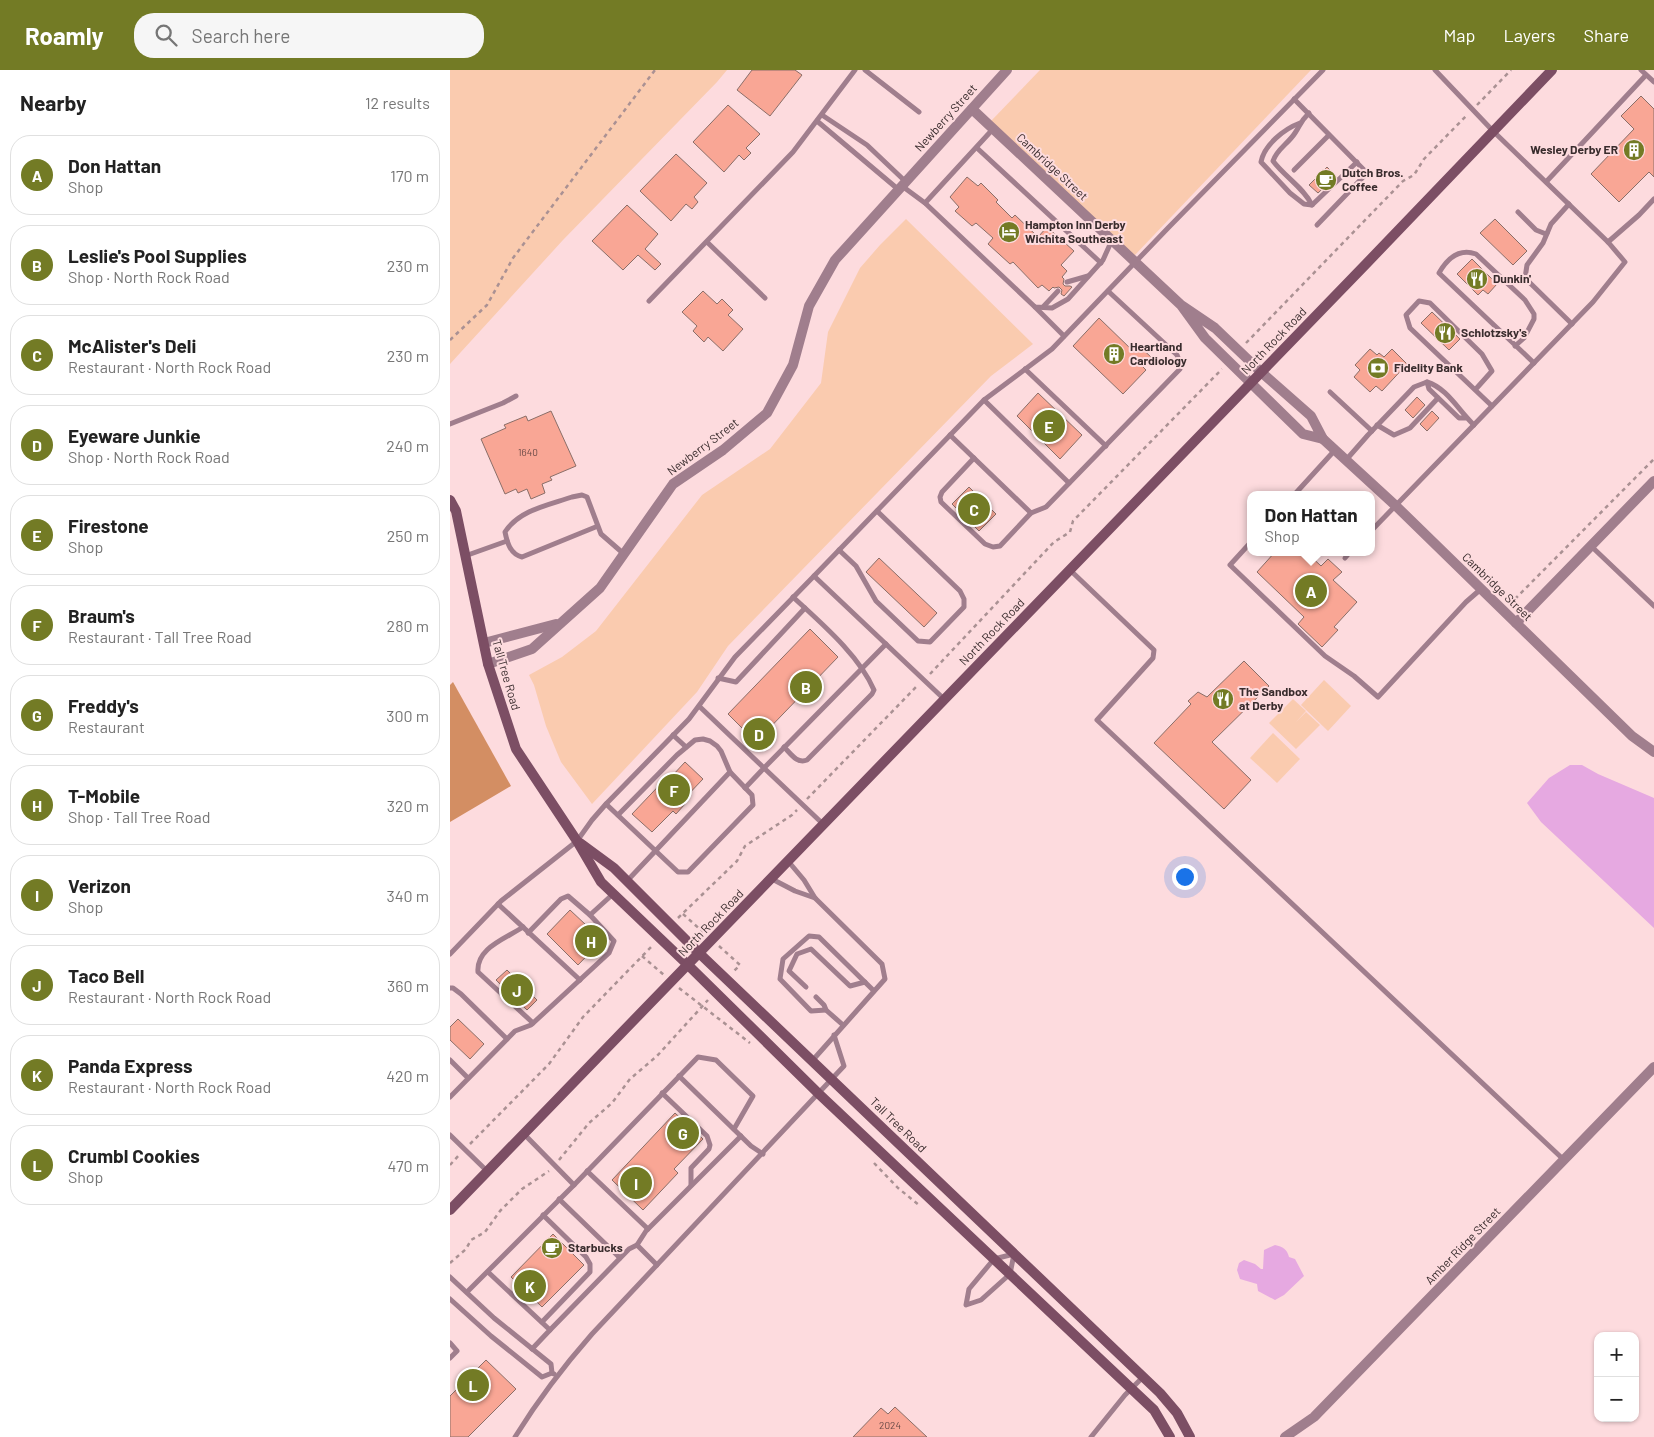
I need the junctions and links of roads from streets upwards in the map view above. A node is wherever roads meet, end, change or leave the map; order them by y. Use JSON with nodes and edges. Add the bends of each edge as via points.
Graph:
{"nodes":[{"id":1,"x":1007,"y":70,"type":"edge"},
{"id":2,"x":1552,"y":70,"type":"edge"},
{"id":3,"x":972,"y":109,"type":"junction"},
{"id":4,"x":1182,"y":305,"type":"junction"},
{"id":5,"x":1261,"y":372,"type":"junction"},
{"id":6,"x":1251,"y":383,"type":"junction"},
{"id":7,"x":1323,"y":439,"type":"junction"},
{"id":8,"x":1654,"y":481,"type":"edge"},
{"id":9,"x":450,"y":500,"type":"edge"},
{"id":10,"x":560,"y":623,"type":"junction"},
{"id":11,"x":1516,"y":623,"type":"junction"},
{"id":12,"x":484,"y":643,"type":"junction"},
{"id":13,"x":488,"y":664,"type":"junction"},
{"id":14,"x":1654,"y":752,"type":"edge"},
{"id":15,"x":578,"y":841,"type":"junction"},
{"id":16,"x":699,"y":953,"type":"junction"},
{"id":17,"x":688,"y":965,"type":"junction"},
{"id":18,"x":1654,"y":1067,"type":"edge"},
{"id":19,"x":450,"y":1210,"type":"edge"},
{"id":20,"x":1170,"y":1437,"type":"edge"},
{"id":21,"x":1190,"y":1437,"type":"edge"},
{"id":22,"x":1285,"y":1437,"type":"edge"}],
"edges":[{"from":1,"to":3,"type":"street","name":"Newberry Street"},
{"from":2,"to":5,"type":"street","name":"North Rock Road"},
{"from":3,"to":4,"type":"street","name":"Cambridge Street"},
{"from":3,"to":10,"type":"street","name":"Newberry Street","via":[[835,260],[809,306],[793,365],[767,413],[723,450],[673,484],[600,588]]},
{"from":4,"to":5,"type":"street","name":"Cambridge Street","via":[[1215,328]]},
{"from":4,"to":6,"type":"street","name":"Cambridge Street","via":[[1205,338]]},
{"from":5,"to":6,"type":"street","name":"North Rock Road"},
{"from":5,"to":7,"type":"street","name":"Cambridge Street","via":[[1311,416]]},
{"from":6,"to":7,"type":"street","name":"Cambridge Street","via":[[1303,434]]},
{"from":6,"to":16,"type":"street","name":"North Rock Road"},
{"from":7,"to":11,"type":"street","name":"Cambridge Street"},
{"from":8,"to":11,"type":"street"},
{"from":9,"to":12,"type":"street","name":"Tall Tree Road","via":[[456,511]]},
{"from":10,"to":12,"type":"street","name":"Newberry Street"},
{"from":10,"to":13,"type":"street","name":"Newberry Street","via":[[532,649]]},
{"from":11,"to":14,"type":"street","name":"Cambridge Street","via":[[1632,736]]},
{"from":12,"to":13,"type":"street","name":"Tall Tree Road"},
{"from":13,"to":15,"type":"street","name":"Tall Tree Road","via":[[516,750]]},
{"from":15,"to":16,"type":"street","name":"Tall Tree Road","via":[[614,868]]},
{"from":15,"to":17,"type":"street","name":"Tall Tree Road","via":[[601,882]]},
{"from":16,"to":17,"type":"street","name":"North Rock Road"},
{"from":16,"to":21,"type":"street","name":"Tall Tree Road","via":[[1160,1393],[1177,1413]]},
{"from":17,"to":19,"type":"street","name":"North Rock Road"},
{"from":17,"to":20,"type":"street","name":"Tall Tree Road","via":[[819,1094],[1154,1410]]},
{"from":18,"to":22,"type":"street","name":"Amber Ridge Street","via":[[1314,1417]]}]}
